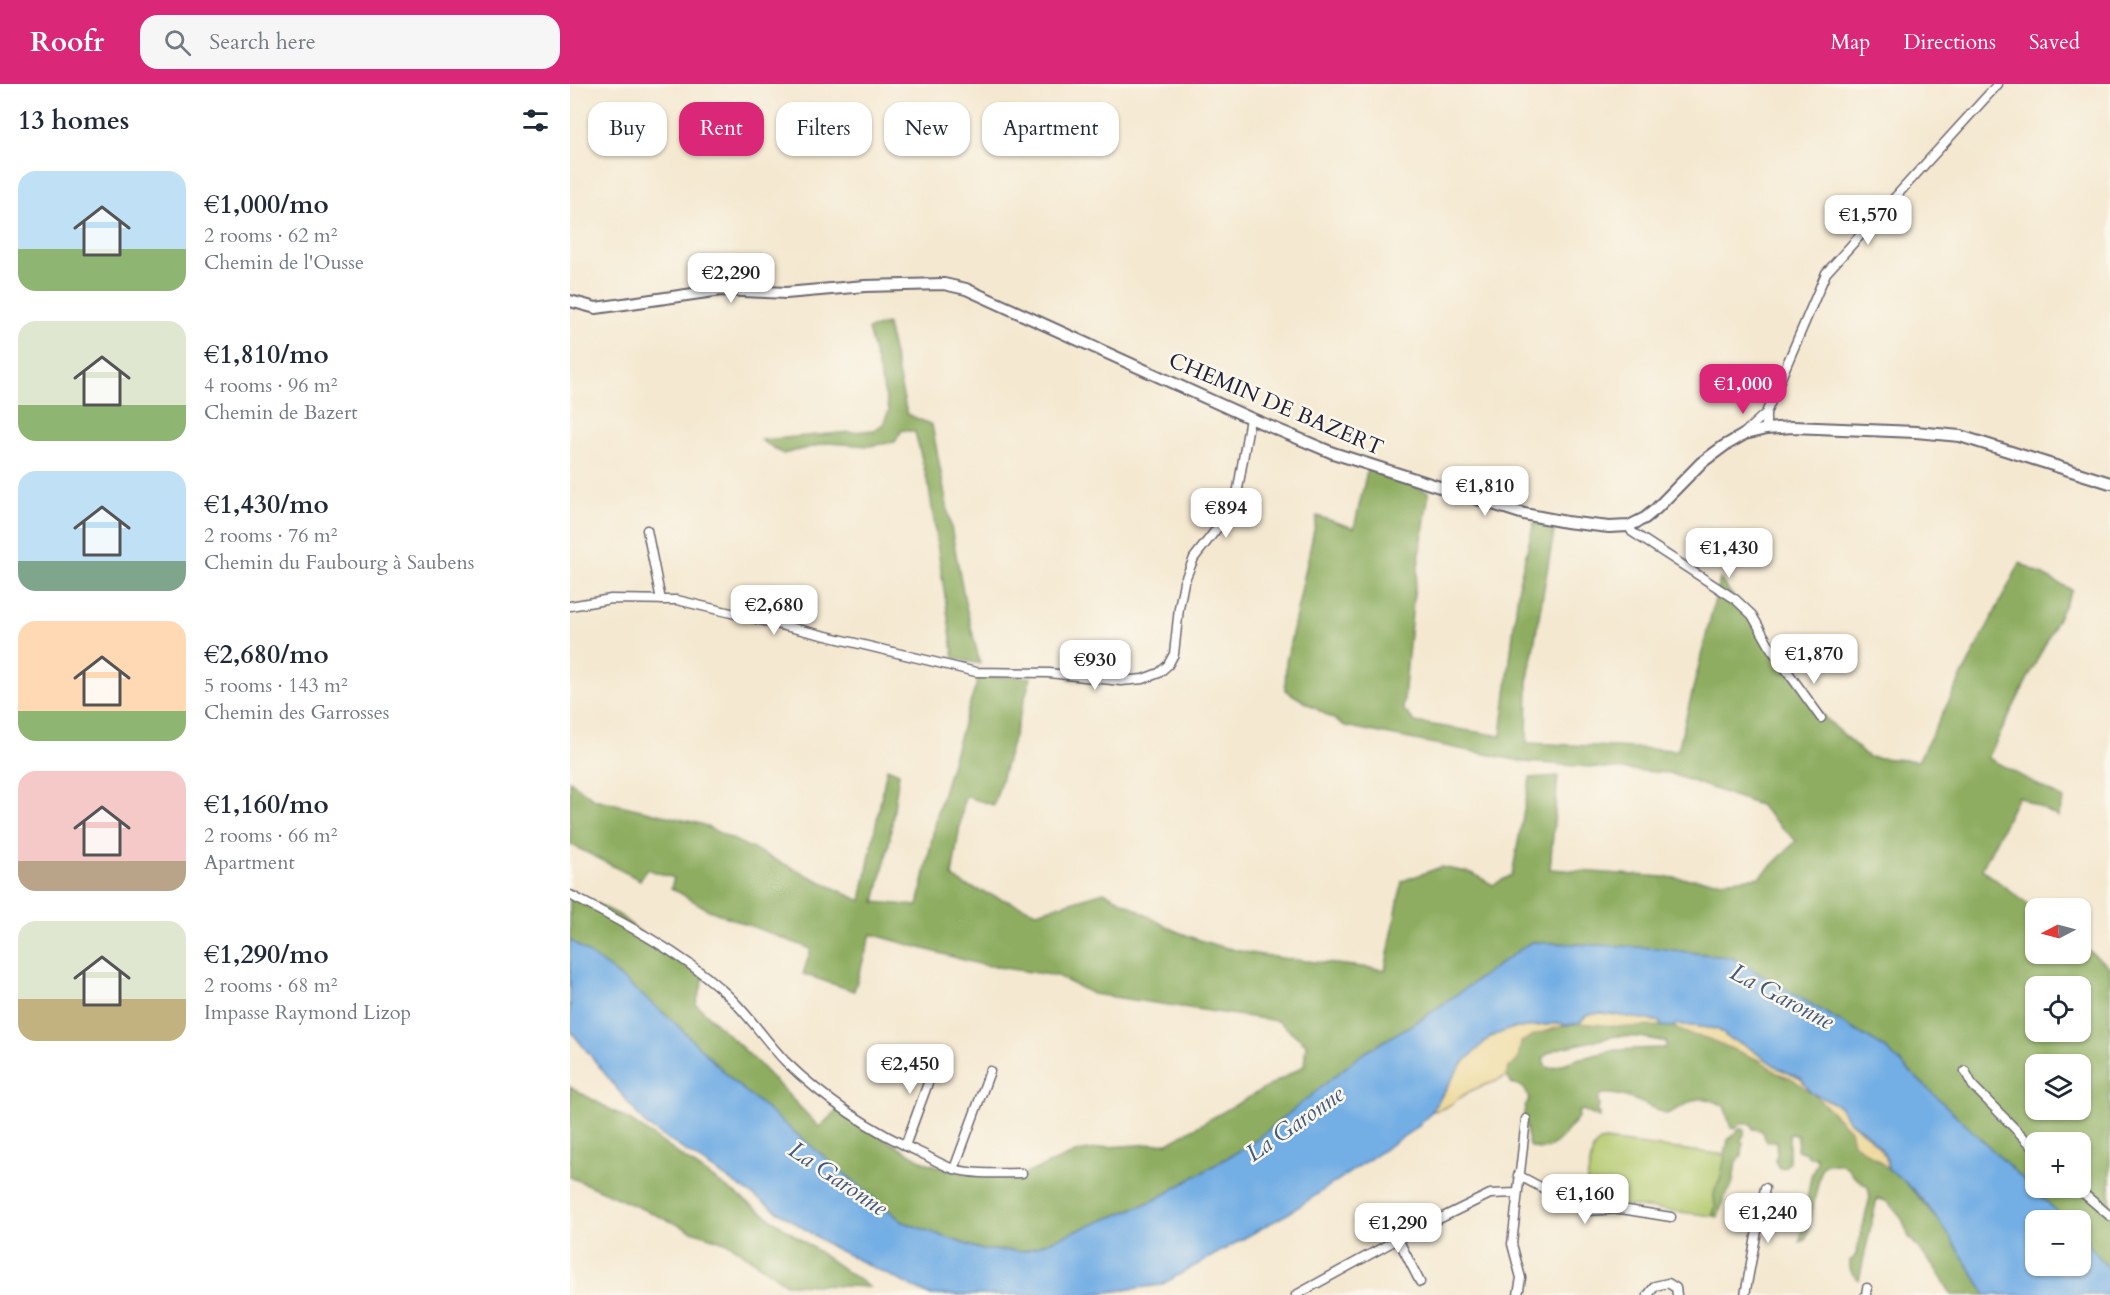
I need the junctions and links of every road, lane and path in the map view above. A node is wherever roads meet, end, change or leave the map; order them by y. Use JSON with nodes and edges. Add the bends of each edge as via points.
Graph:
{"nodes":[{"id":1,"x":1998,"y":84,"type":"edge"},
{"id":2,"x":570,"y":301,"type":"edge"},
{"id":3,"x":1766,"y":413,"type":"junction"},
{"id":4,"x":1250,"y":418,"type":"junction"},
{"id":5,"x":1766,"y":429,"type":"junction"},
{"id":6,"x":1741,"y":437,"type":"junction"},
{"id":7,"x":2110,"y":483,"type":"edge"},
{"id":8,"x":1629,"y":526,"type":"junction"},
{"id":9,"x":647,"y":530,"type":"dead end"},
{"id":10,"x":661,"y":600,"type":"junction"},
{"id":11,"x":570,"y":606,"type":"edge"},
{"id":12,"x":1821,"y":718,"type":"dead end"},
{"id":13,"x":570,"y":896,"type":"edge"},
{"id":14,"x":939,"y":1053,"type":"dead end"},
{"id":15,"x":990,"y":1071,"type":"dead end"},
{"id":16,"x":1965,"y":1071,"type":"dead end"},
{"id":17,"x":1526,"y":1119,"type":"dead end"},
{"id":18,"x":2025,"y":1139,"type":"edge"},
{"id":19,"x":905,"y":1146,"type":"junction"},
{"id":20,"x":954,"y":1169,"type":"junction"},
{"id":21,"x":1022,"y":1173,"type":"dead end"},
{"id":22,"x":1518,"y":1175,"type":"junction"},
{"id":23,"x":1765,"y":1188,"type":"dead end"},
{"id":24,"x":1516,"y":1193,"type":"junction"},
{"id":25,"x":2089,"y":1198,"type":"edge"},
{"id":26,"x":2110,"y":1216,"type":"edge"},
{"id":27,"x":1671,"y":1217,"type":"dead end"},
{"id":28,"x":1398,"y":1239,"type":"junction"},
{"id":29,"x":1420,"y":1282,"type":"dead end"},
{"id":30,"x":1296,"y":1295,"type":"edge"},
{"id":31,"x":1518,"y":1295,"type":"edge"},
{"id":32,"x":1648,"y":1295,"type":"edge"},
{"id":33,"x":1677,"y":1295,"type":"edge"},
{"id":34,"x":1745,"y":1295,"type":"edge"}],
"edges":[{"from":1,"to":3,"type":"street","via":[[1826,273]]},
{"from":2,"to":4,"type":"street","name":"CHEMIN DE BAZERT","via":[[596,308],[722,290],[786,293],[944,284],[966,289]]},
{"from":3,"to":5,"type":"street"},
{"from":3,"to":6,"type":"street"},
{"from":4,"to":8,"type":"street","name":"CHEMIN DE BAZERT","via":[[1333,453],[1524,514],[1609,527]]},
{"from":4,"to":10,"type":"street","via":[[1233,504],[1194,558],[1184,582],[1174,654],[1159,674],[1143,679],[976,672],[677,600]]},
{"from":5,"to":6,"type":"street"},
{"from":5,"to":7,"type":"street","via":[[1834,427],[1960,436]]},
{"from":6,"to":8,"type":"street","via":[[1701,463],[1656,509]]},
{"from":8,"to":12,"type":"street","via":[[1632,532],[1735,599],[1752,615]]},
{"from":9,"to":10,"type":"street"},
{"from":10,"to":11,"type":"street","via":[[611,599]]},
{"from":13,"to":19,"type":"street","via":[[626,924],[698,971],[722,989],[786,1061],[815,1087]]},
{"from":14,"to":19,"type":"street"},
{"from":15,"to":20,"type":"street"},
{"from":16,"to":18,"type":"street","via":[[1973,1086]]},
{"from":17,"to":22,"type":"street"},
{"from":19,"to":20,"type":"street"},
{"from":20,"to":21,"type":"street"},
{"from":22,"to":24,"type":"street"},
{"from":22,"to":27,"type":"street","via":[[1586,1211],[1621,1209]]},
{"from":23,"to":34,"type":"street"},
{"from":24,"to":28,"type":"street","via":[[1490,1194]]},
{"from":24,"to":31,"type":"street","via":[[1512,1244],[1521,1278]]},
{"from":25,"to":26,"type":"street"},
{"from":28,"to":29,"type":"street"},
{"from":28,"to":30,"type":"street"},
{"from":32,"to":33,"type":"street","via":[[1655,1286],[1668,1283],[1676,1288]]}]}
